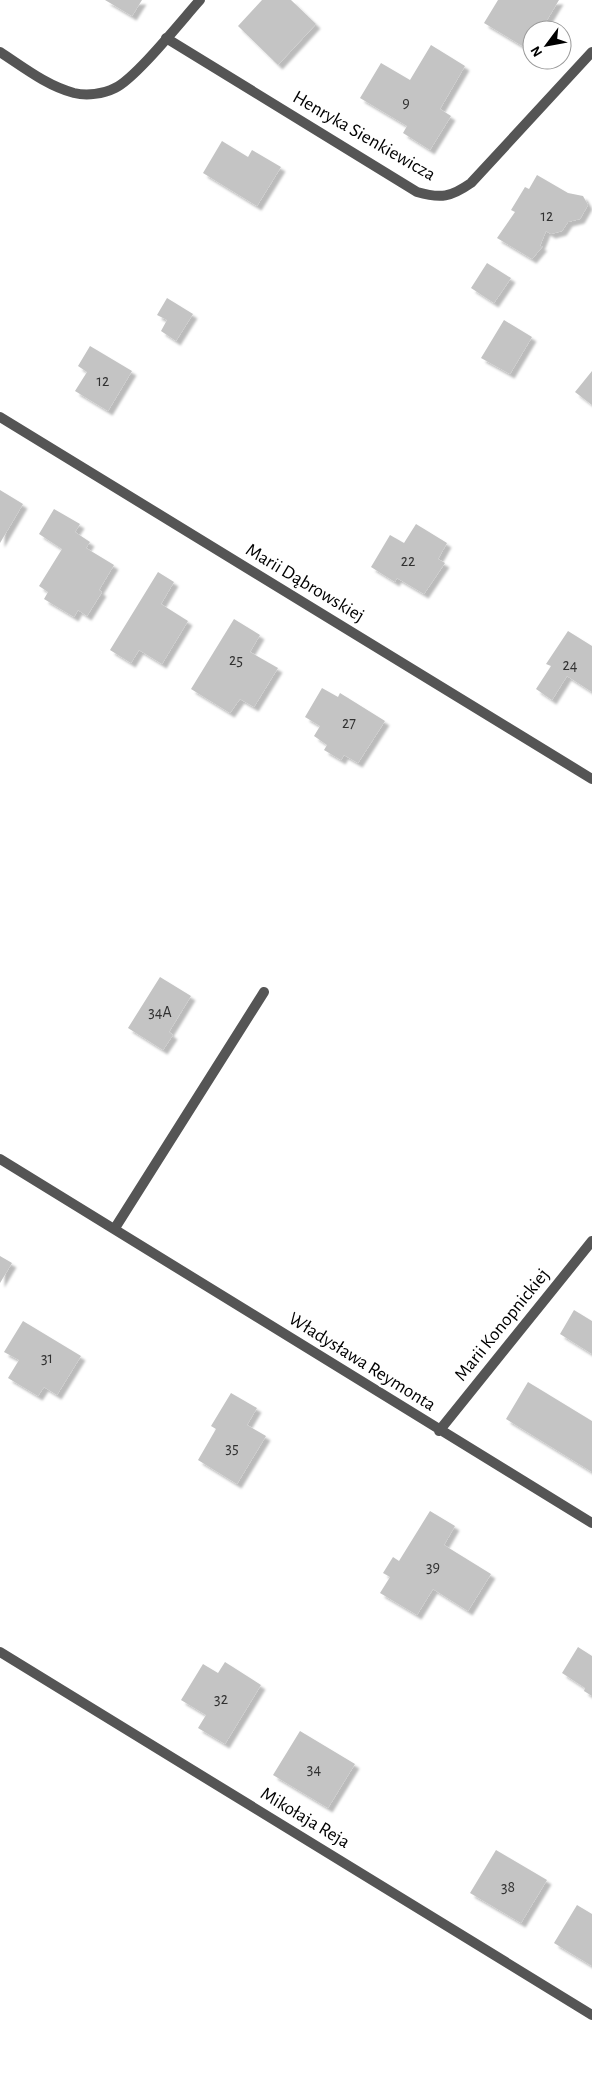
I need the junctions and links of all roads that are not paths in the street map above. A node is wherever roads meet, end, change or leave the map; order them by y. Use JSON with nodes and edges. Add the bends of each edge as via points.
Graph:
{"nodes":[{"id":1,"x":200,"y":0,"type":"edge"},
{"id":2,"x":166,"y":38,"type":"junction"},
{"id":3,"x":0,"y":52,"type":"edge"},
{"id":4,"x":592,"y":52,"type":"edge"},
{"id":5,"x":0,"y":417,"type":"edge"},
{"id":6,"x":592,"y":779,"type":"edge"},
{"id":7,"x":264,"y":992,"type":"dead end"},
{"id":8,"x":0,"y":1159,"type":"edge"},
{"id":9,"x":115,"y":1228,"type":"junction"},
{"id":10,"x":592,"y":1241,"type":"edge"},
{"id":11,"x":439,"y":1431,"type":"junction"},
{"id":12,"x":592,"y":1523,"type":"edge"},
{"id":13,"x":0,"y":1652,"type":"edge"},
{"id":14,"x":592,"y":2014,"type":"edge"}],
"edges":[{"from":1,"to":2,"type":"street"},
{"from":2,"to":3,"type":"street","via":[[116,88],[95,94],[74,93],[52,84]]},
{"from":2,"to":4,"type":"street","name":"Henryka Sienkiewicza","via":[[416,192],[435,197],[455,194],[471,182]]},
{"from":5,"to":6,"type":"street","name":"Marii Dąbrowskiej"},
{"from":7,"to":9,"type":"street"},
{"from":8,"to":9,"type":"street","name":"Władysława Reymonta"},
{"from":9,"to":11,"type":"street","name":"Władysława Reymonta"},
{"from":10,"to":11,"type":"street","name":"Marii Konopnickiej"},
{"from":11,"to":12,"type":"street","name":"Władysława Reymonta"},
{"from":13,"to":14,"type":"street","name":"Mikołaja Reja"}]}
